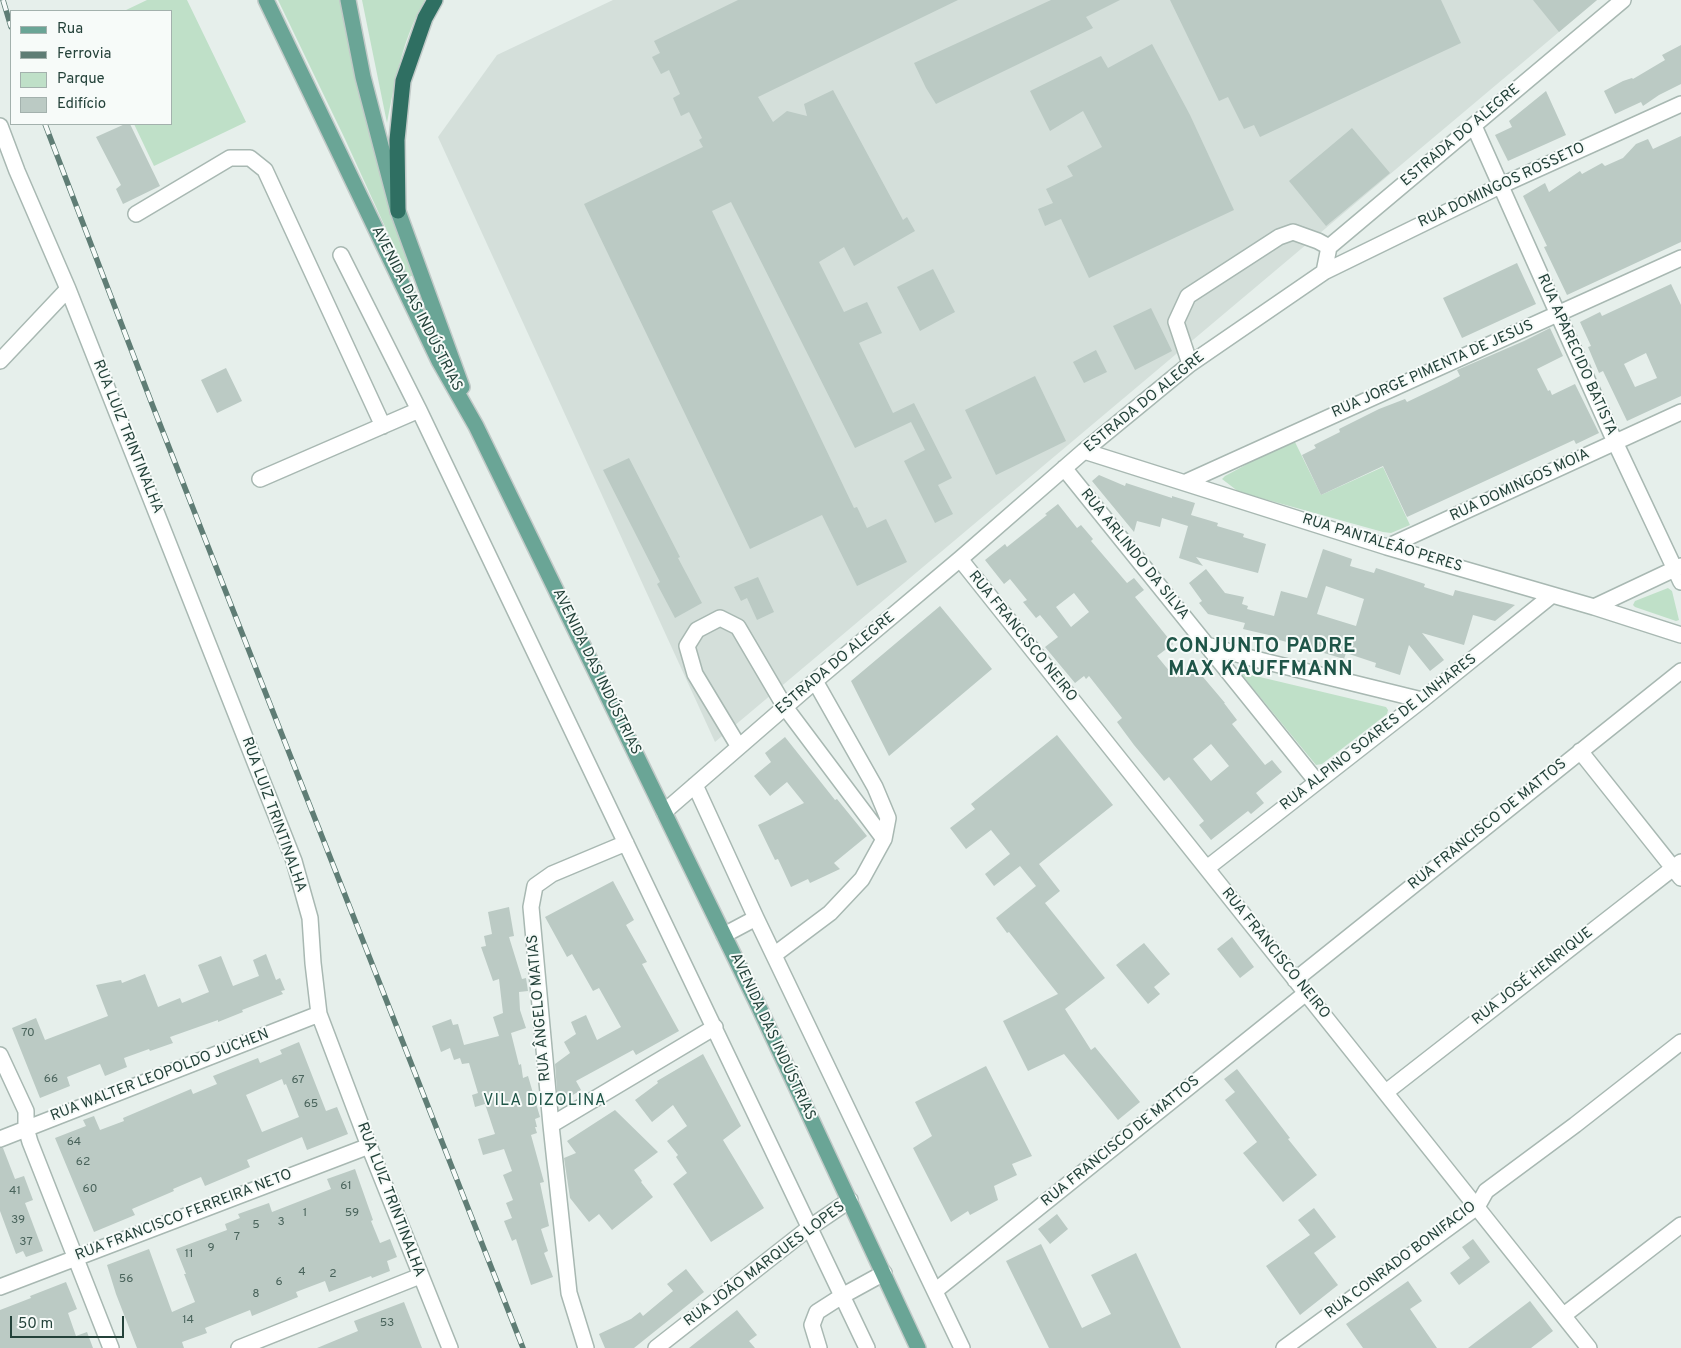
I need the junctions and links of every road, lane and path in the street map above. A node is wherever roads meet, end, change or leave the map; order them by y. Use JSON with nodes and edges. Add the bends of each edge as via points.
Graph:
{"nodes":[{"id":1,"x":266,"y":0,"type":"edge"},
{"id":2,"x":348,"y":0,"type":"edge"},
{"id":3,"x":435,"y":0,"type":"edge"},
{"id":4,"x":1624,"y":0,"type":"edge"},
{"id":5,"x":1681,"y":104,"type":"edge"},
{"id":6,"x":0,"y":126,"type":"edge"},
{"id":7,"x":1474,"y":126,"type":"junction"},
{"id":8,"x":1500,"y":186,"type":"junction"},
{"id":9,"x":398,"y":211,"type":"junction"},
{"id":10,"x":136,"y":214,"type":"dead end"},
{"id":11,"x":1329,"y":247,"type":"junction"},
{"id":12,"x":341,"y":255,"type":"dead end"},
{"id":13,"x":1681,"y":258,"type":"edge"},
{"id":14,"x":1324,"y":272,"type":"junction"},
{"id":15,"x":68,"y":289,"type":"junction"},
{"id":16,"x":1558,"y":314,"type":"junction"},
{"id":17,"x":0,"y":361,"type":"edge"},
{"id":18,"x":1190,"y":364,"type":"junction"},
{"id":19,"x":419,"y":410,"type":"junction"},
{"id":20,"x":1681,"y":412,"type":"edge"},
{"id":21,"x":383,"y":426,"type":"junction"},
{"id":22,"x":476,"y":426,"type":"junction"},
{"id":23,"x":1615,"y":442,"type":"junction"},
{"id":24,"x":1084,"y":450,"type":"junction"},
{"id":25,"x":1064,"y":468,"type":"junction"},
{"id":26,"x":260,"y":479,"type":"dead end"},
{"id":27,"x":1186,"y":482,"type":"junction"},
{"id":28,"x":1387,"y":547,"type":"junction"},
{"id":29,"x":960,"y":559,"type":"junction"},
{"id":30,"x":1679,"y":572,"type":"edge"},
{"id":31,"x":1551,"y":596,"type":"junction"},
{"id":32,"x":1594,"y":607,"type":"junction"},
{"id":33,"x":1681,"y":635,"type":"edge"},
{"id":34,"x":1207,"y":646,"type":"junction"},
{"id":35,"x":1681,"y":671,"type":"edge"},
{"id":36,"x":815,"y":681,"type":"junction"},
{"id":37,"x":1422,"y":700,"type":"junction"},
{"id":38,"x":785,"y":707,"type":"junction"},
{"id":39,"x":739,"y":747,"type":"junction"},
{"id":40,"x":1580,"y":751,"type":"junction"},
{"id":41,"x":1317,"y":782,"type":"junction"},
{"id":42,"x":695,"y":785,"type":"junction"},
{"id":43,"x":664,"y":812,"type":"junction"},
{"id":44,"x":884,"y":839,"type":"junction"},
{"id":45,"x":626,"y":843,"type":"junction"},
{"id":46,"x":1207,"y":868,"type":"junction"},
{"id":47,"x":1678,"y":869,"type":"edge"},
{"id":48,"x":756,"y":918,"type":"junction"},
{"id":49,"x":724,"y":935,"type":"junction"},
{"id":50,"x":774,"y":955,"type":"junction"},
{"id":51,"x":1295,"y":980,"type":"junction"},
{"id":52,"x":1306,"y":993,"type":"junction"},
{"id":53,"x":319,"y":1014,"type":"junction"},
{"id":54,"x":714,"y":1027,"type":"junction"},
{"id":55,"x":1681,"y":1042,"type":"edge"},
{"id":56,"x":0,"y":1055,"type":"edge"},
{"id":57,"x":1386,"y":1092,"type":"junction"},
{"id":58,"x":551,"y":1125,"type":"junction"},
{"id":59,"x":26,"y":1128,"type":"junction"},
{"id":60,"x":0,"y":1139,"type":"edge"},
{"id":61,"x":369,"y":1146,"type":"junction"},
{"id":62,"x":850,"y":1200,"type":"junction"},
{"id":63,"x":1478,"y":1207,"type":"junction"},
{"id":64,"x":1681,"y":1225,"type":"edge"},
{"id":65,"x":809,"y":1228,"type":"junction"},
{"id":66,"x":76,"y":1257,"type":"junction"},
{"id":67,"x":884,"y":1273,"type":"junction"},
{"id":68,"x":420,"y":1276,"type":"junction"},
{"id":69,"x":0,"y":1287,"type":"edge"},
{"id":70,"x":935,"y":1291,"type":"junction"},
{"id":71,"x":842,"y":1296,"type":"junction"},
{"id":72,"x":1564,"y":1316,"type":"junction"},
{"id":73,"x":111,"y":1348,"type":"edge"},
{"id":74,"x":239,"y":1348,"type":"edge"},
{"id":75,"x":450,"y":1348,"type":"edge"},
{"id":76,"x":586,"y":1348,"type":"edge"},
{"id":77,"x":656,"y":1348,"type":"edge"},
{"id":78,"x":819,"y":1348,"type":"edge"},
{"id":79,"x":867,"y":1348,"type":"edge"},
{"id":80,"x":918,"y":1348,"type":"edge"},
{"id":81,"x":962,"y":1348,"type":"edge"},
{"id":82,"x":1284,"y":1348,"type":"edge"},
{"id":83,"x":1590,"y":1348,"type":"edge"}],
"edges":[{"from":1,"to":22,"type":"main road","name":"AVENIDA DAS INDÚSTRIAS","via":[[439,361]]},
{"from":2,"to":9,"type":"main road","via":[[363,77]]},
{"from":3,"to":9,"type":"highway","via":[[424,18],[403,81],[397,140]]},
{"from":4,"to":7,"type":"street","name":"ESTRADA DO ALEGRE"},
{"from":5,"to":8,"type":"street","name":"RUA DOMINGOS ROSSETO"},
{"from":6,"to":15,"type":"street","name":"RUA LUIZ TRINTINALHA"},
{"from":7,"to":8,"type":"street","name":"RUA APARECIDO BATISTA"},
{"from":7,"to":11,"type":"street","name":"ESTRADA DO ALEGRE"},
{"from":8,"to":14,"type":"street","name":"RUA DOMINGOS ROSSETO"},
{"from":8,"to":16,"type":"street","name":"RUA APARECIDO BATISTA"},
{"from":9,"to":22,"type":"main road"},
{"from":10,"to":21,"type":"street","via":[[230,158],[250,158],[265,170]]},
{"from":11,"to":14,"type":"street"},
{"from":11,"to":18,"type":"street","via":[[1293,232],[1279,237],[1188,296],[1176,322]]},
{"from":12,"to":19,"type":"street"},
{"from":13,"to":16,"type":"street","name":"RUA JORGE PIMENTA DE JESUS"},
{"from":14,"to":18,"type":"street","name":"ESTRADA DO ALEGRE"},
{"from":15,"to":17,"type":"street"},
{"from":15,"to":53,"type":"street","name":"RUA LUIZ TRINTINALHA","via":[[294,861],[310,918]]},
{"from":16,"to":23,"type":"street","name":"RUA APARECIDO BATISTA"},
{"from":16,"to":27,"type":"street","name":"RUA JORGE PIMENTA DE JESUS"},
{"from":18,"to":24,"type":"street","name":"ESTRADA DO ALEGRE"},
{"from":19,"to":21,"type":"street"},
{"from":19,"to":45,"type":"street"},
{"from":20,"to":23,"type":"street","name":"RUA DOMINGOS MOIA"},
{"from":21,"to":26,"type":"street"},
{"from":22,"to":43,"type":"main road","name":"AVENIDA DAS INDÚSTRIAS"},
{"from":23,"to":28,"type":"street","name":"RUA DOMINGOS MOIA"},
{"from":23,"to":30,"type":"street","name":"RUA APARECIDO BATISTA"},
{"from":24,"to":25,"type":"street","name":"ESTRADA DO ALEGRE"},
{"from":24,"to":27,"type":"street","name":"RUA PANTALEÃO PERES"},
{"from":25,"to":29,"type":"street","name":"ESTRADA DO ALEGRE"},
{"from":25,"to":34,"type":"street","name":"RUA ARLINDO DA SILVA"},
{"from":27,"to":28,"type":"street","name":"RUA PANTALEÃO PERES"},
{"from":28,"to":31,"type":"street","name":"RUA PANTALEÃO PERES"},
{"from":29,"to":36,"type":"street","name":"ESTRADA DO ALEGRE"},
{"from":29,"to":46,"type":"street","name":"RUA FRANCISCO NEIRO"},
{"from":30,"to":32,"type":"street"},
{"from":31,"to":32,"type":"street","name":"RUA PANTALEÃO PERES"},
{"from":31,"to":37,"type":"street","name":"RUA ALPINO SOARES DE LINHARES"},
{"from":32,"to":33,"type":"street","name":"RUA PANTALEÃO PERES"},
{"from":34,"to":37,"type":"street"},
{"from":34,"to":41,"type":"street","name":"RUA ARLINDO DA SILVA"},
{"from":35,"to":40,"type":"street","name":"RUA FRANCISCO DE MATTOS"},
{"from":36,"to":38,"type":"street","name":"ESTRADA DO ALEGRE"},
{"from":36,"to":44,"type":"street","via":[[875,787],[888,818]]},
{"from":37,"to":41,"type":"street","name":"RUA ALPINO SOARES DE LINHARES"},
{"from":38,"to":39,"type":"street","name":"ESTRADA DO ALEGRE"},
{"from":38,"to":39,"type":"street","via":[[738,627],[720,618],[697,630],[687,646],[695,674]]},
{"from":38,"to":44,"type":"street"},
{"from":39,"to":42,"type":"street","name":"ESTRADA DO ALEGRE"},
{"from":40,"to":47,"type":"street"},
{"from":40,"to":51,"type":"street","name":"RUA FRANCISCO DE MATTOS"},
{"from":41,"to":46,"type":"street","name":"RUA ALPINO SOARES DE LINHARES"},
{"from":42,"to":43,"type":"street","name":"ESTRADA DO ALEGRE"},
{"from":42,"to":48,"type":"street"},
{"from":43,"to":49,"type":"main road","name":"AVENIDA DAS INDÚSTRIAS"},
{"from":44,"to":50,"type":"street","via":[[862,879],[830,913]]},
{"from":45,"to":54,"type":"street"},
{"from":45,"to":58,"type":"street","name":"RUA ÂNGELO MATIAS","via":[[552,874],[536,886],[531,907]]},
{"from":46,"to":51,"type":"street","name":"RUA FRANCISCO NEIRO"},
{"from":47,"to":57,"type":"street","name":"RUA JOSÉ HENRIQUE"},
{"from":48,"to":49,"type":"street"},
{"from":48,"to":50,"type":"street"},
{"from":49,"to":62,"type":"main road","name":"AVENIDA DAS INDÚSTRIAS"},
{"from":50,"to":70,"type":"street"},
{"from":51,"to":52,"type":"street","name":"RUA FRANCISCO NEIRO"},
{"from":52,"to":57,"type":"street","name":"RUA FRANCISCO NEIRO"},
{"from":52,"to":70,"type":"street","name":"RUA FRANCISCO DE MATTOS"},
{"from":53,"to":59,"type":"street","name":"RUA WALTER LEOPOLDO JUCHEN"},
{"from":53,"to":61,"type":"street","name":"RUA LUIZ TRINTINALHA"},
{"from":54,"to":58,"type":"street"},
{"from":54,"to":65,"type":"street"},
{"from":55,"to":63,"type":"street","name":"RUA CONRADO BONIFACIO","via":[[1486,1191]]},
{"from":56,"to":59,"type":"street","via":[[26,1111]]},
{"from":57,"to":63,"type":"street","name":"RUA FRANCISCO NEIRO"},
{"from":58,"to":76,"type":"street","name":"RUA ÂNGELO MATIAS","via":[[569,1293]]},
{"from":59,"to":60,"type":"street","name":"RUA WALTER LEOPOLDO JUCHEN"},
{"from":59,"to":66,"type":"street"},
{"from":61,"to":66,"type":"street","name":"RUA FRANCISCO FERREIRA NETO"},
{"from":61,"to":68,"type":"street","name":"RUA LUIZ TRINTINALHA"},
{"from":62,"to":65,"type":"street","name":"RUA JOÃO MARQUES LOPES"},
{"from":62,"to":67,"type":"main road","name":"AVENIDA DAS INDÚSTRIAS"},
{"from":63,"to":72,"type":"street","name":"RUA FRANCISCO NEIRO"},
{"from":63,"to":82,"type":"street","name":"RUA CONRADO BONIFACIO"},
{"from":64,"to":72,"type":"street"},
{"from":65,"to":71,"type":"street"},
{"from":65,"to":77,"type":"street","name":"RUA JOÃO MARQUES LOPES"},
{"from":66,"to":69,"type":"street","name":"RUA FRANCISCO FERREIRA NETO"},
{"from":66,"to":73,"type":"street"},
{"from":67,"to":71,"type":"street"},
{"from":67,"to":80,"type":"main road","name":"AVENIDA DAS INDÚSTRIAS"},
{"from":68,"to":74,"type":"street"},
{"from":68,"to":75,"type":"street","name":"RUA LUIZ TRINTINALHA"},
{"from":70,"to":81,"type":"street"},
{"from":71,"to":78,"type":"street","via":[[817,1312],[812,1325]]},
{"from":71,"to":79,"type":"street"},
{"from":72,"to":83,"type":"street","name":"RUA FRANCISCO NEIRO"}]}
